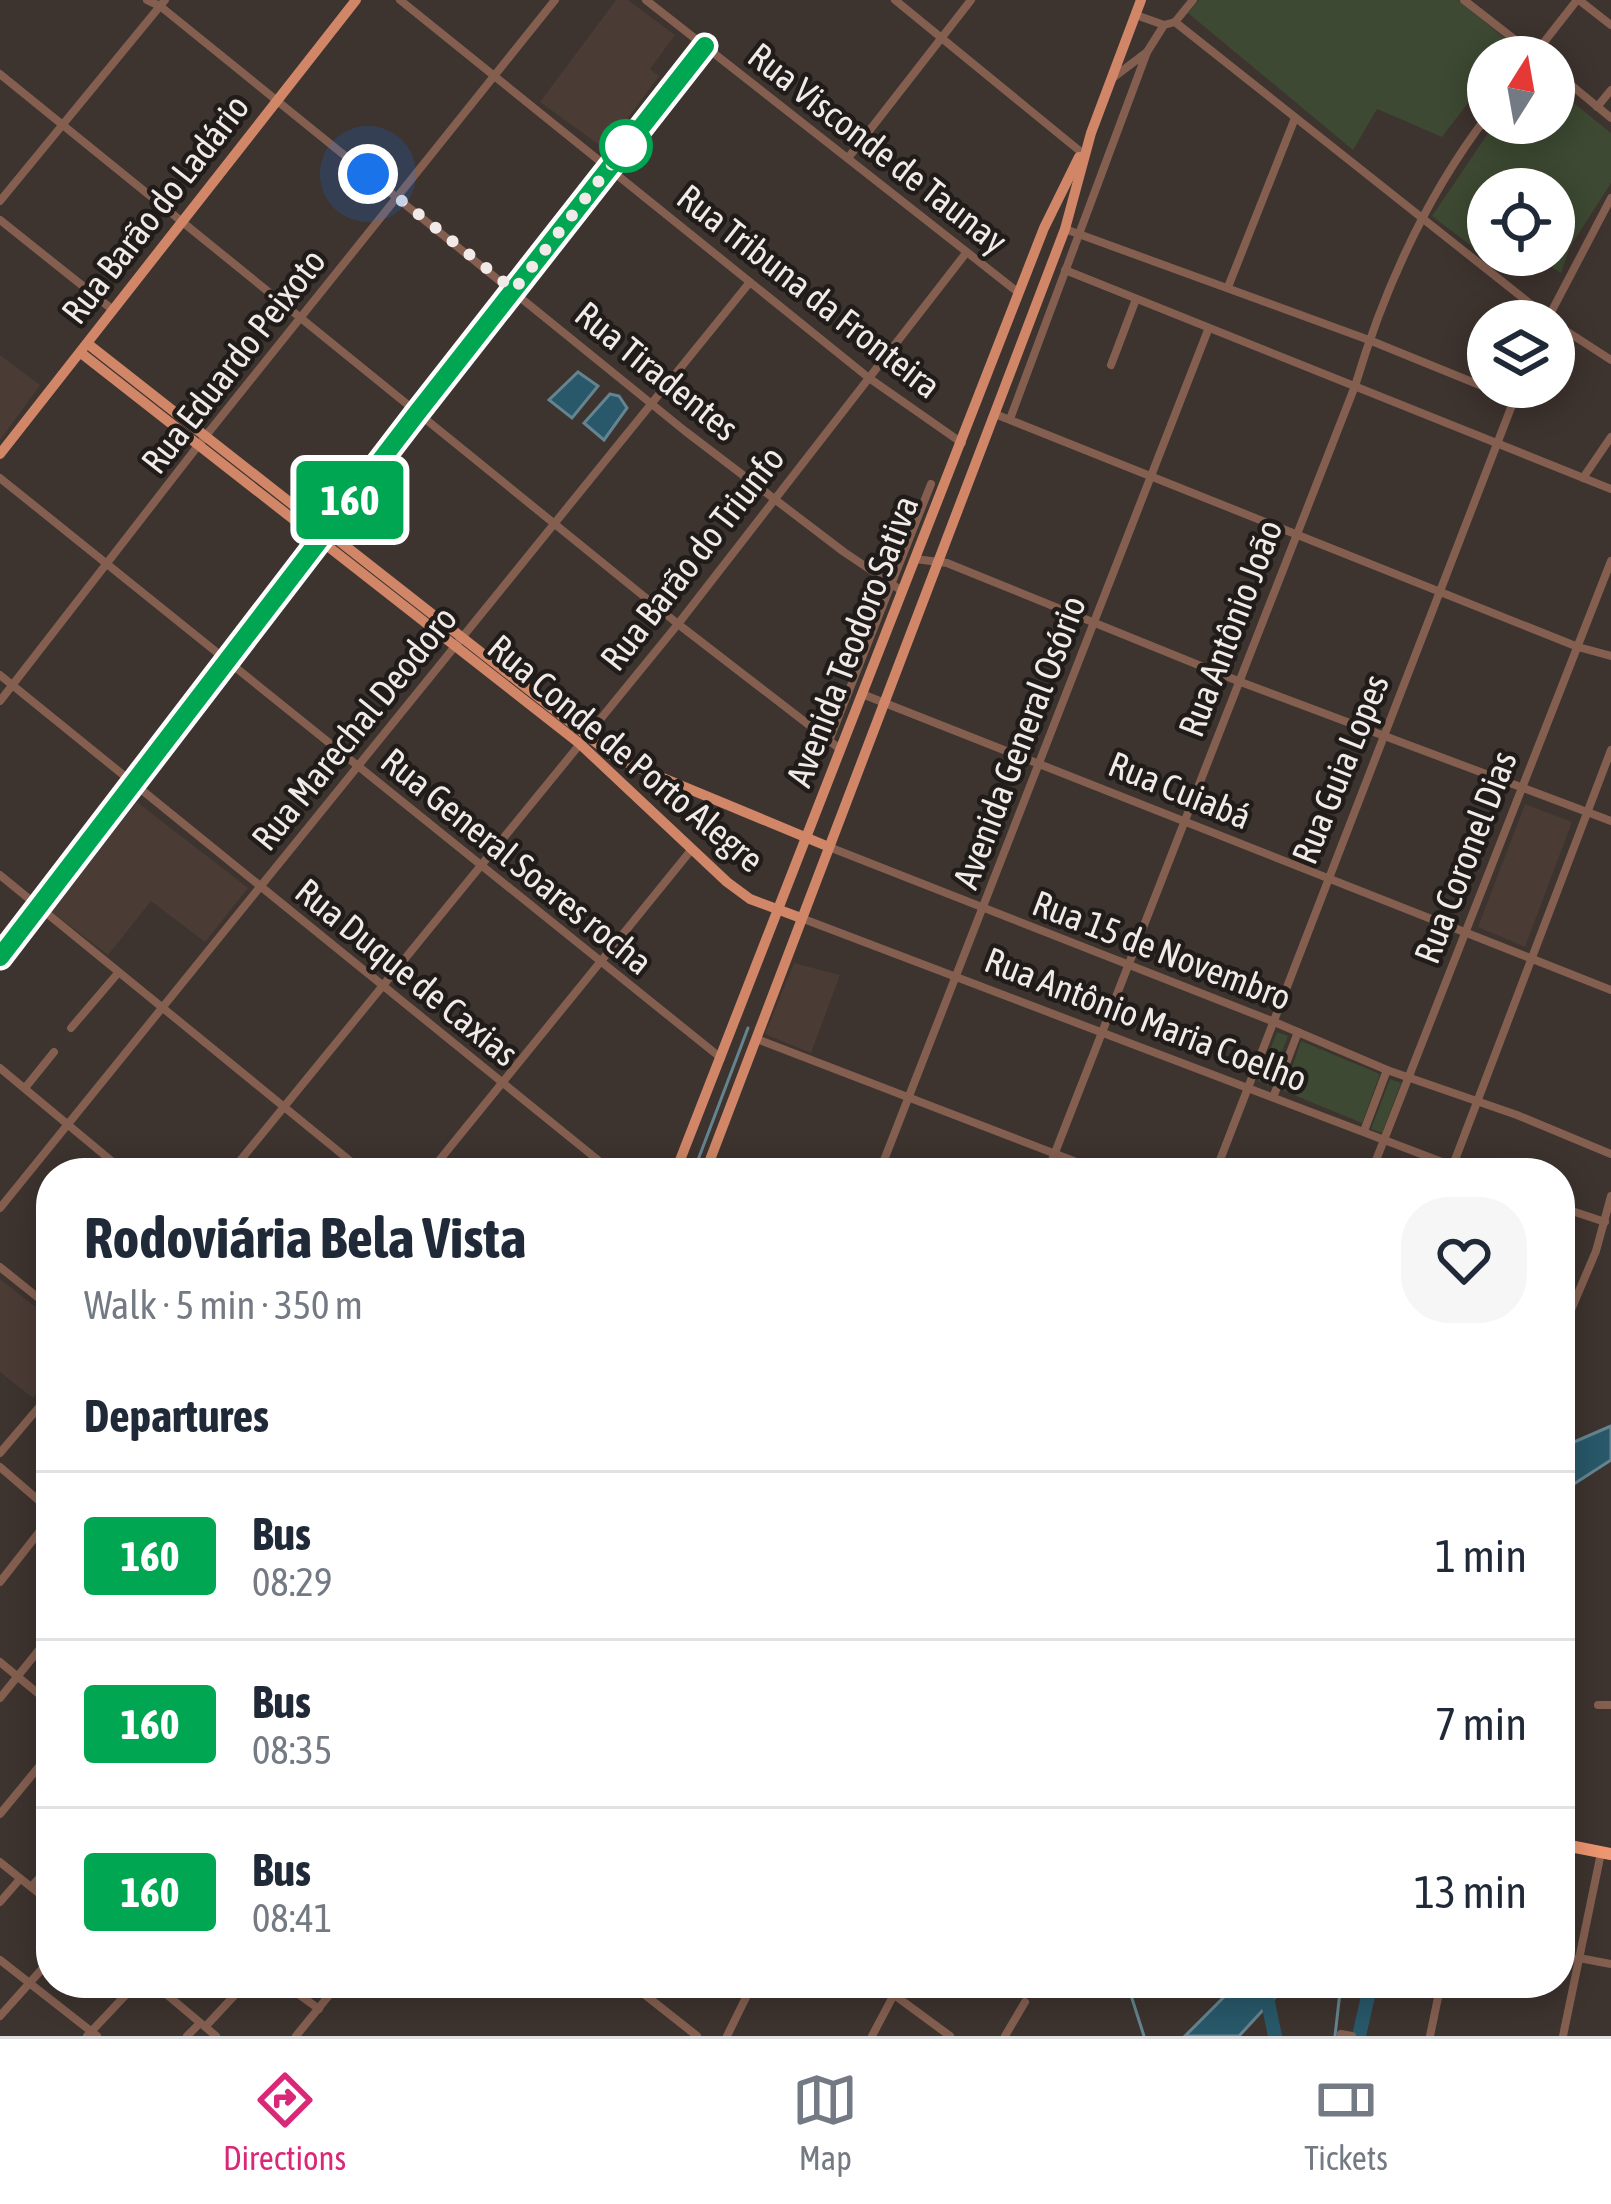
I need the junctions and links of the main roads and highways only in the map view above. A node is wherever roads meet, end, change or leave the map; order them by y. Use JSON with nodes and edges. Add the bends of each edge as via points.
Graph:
{"nodes":[{"id":1,"x":356,"y":0,"type":"edge"},
{"id":2,"x":1142,"y":0,"type":"edge"},
{"id":3,"x":1091,"y":133,"type":"junction"},
{"id":4,"x":1044,"y":228,"type":"junction"},
{"id":5,"x":1064,"y":231,"type":"junction"},
{"id":6,"x":84,"y":348,"type":"junction"},
{"id":7,"x":0,"y":454,"type":"edge"},
{"id":8,"x":582,"y":739,"type":"junction"},
{"id":9,"x":806,"y":839,"type":"junction"},
{"id":10,"x":829,"y":848,"type":"junction"},
{"id":11,"x":776,"y":910,"type":"junction"},
{"id":12,"x":801,"y":918,"type":"junction"},
{"id":13,"x":681,"y":1158,"type":"edge"},
{"id":14,"x":711,"y":1158,"type":"edge"},
{"id":15,"x":1575,"y":1847,"type":"edge"},
{"id":16,"x":1606,"y":1854,"type":"edge"}],
"edges":[{"from":1,"to":6,"type":"main road","name":"Rua Barão do Ladário"},
{"from":2,"to":3,"type":"main road","name":"Avenida Teodoro Sativa"},
{"from":3,"to":4,"type":"main road","name":"Avenida Teodoro Sativa"},
{"from":3,"to":5,"type":"main road","name":"Avenida Teodoro Sativa"},
{"from":4,"to":5,"type":"main road"},
{"from":4,"to":9,"type":"main road","name":"Avenida Teodoro Sativa","via":[[897,588]]},
{"from":5,"to":10,"type":"main road","name":"Avenida Teodoro Sativa"},
{"from":6,"to":7,"type":"main road","name":"Rua Barão do Ladário"},
{"from":6,"to":8,"type":"main road","name":"Rua Conde de Porto Alegre"},
{"from":8,"to":9,"type":"main road","name":"Rua Conde de Porto Alegre"},
{"from":8,"to":11,"type":"main road","name":"Rua Conde de Porto Alegre","via":[[740,892]]},
{"from":9,"to":10,"type":"main road","name":"Rua Conde de Porto Alegre"},
{"from":9,"to":11,"type":"main road","name":"Avenida Teodoro Sativa"},
{"from":10,"to":12,"type":"main road","name":"Avenida Teodoro Sativa"},
{"from":11,"to":12,"type":"main road","name":"Rua Conde de Porto Alegre"},
{"from":11,"to":13,"type":"main road","name":"Avenida Teodoro Sativa"},
{"from":12,"to":14,"type":"main road","name":"Avenida Teodoro Sativa"},
{"from":15,"to":16,"type":"highway"}]}
